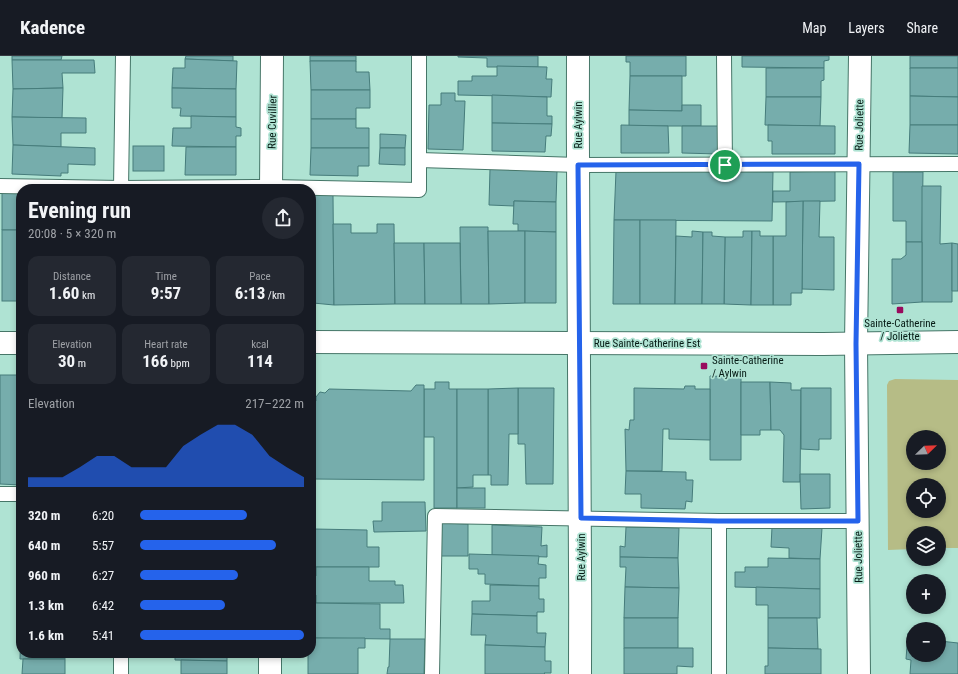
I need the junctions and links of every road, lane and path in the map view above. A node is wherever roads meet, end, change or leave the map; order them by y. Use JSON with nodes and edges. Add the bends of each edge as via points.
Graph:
{"nodes":[{"id":1,"x":123,"y":56,"type":"edge"},
{"id":2,"x":272,"y":56,"type":"edge"},
{"id":3,"x":419,"y":56,"type":"edge"},
{"id":4,"x":578,"y":56,"type":"edge"},
{"id":5,"x":724,"y":56,"type":"edge"},
{"id":6,"x":860,"y":56,"type":"edge"},
{"id":7,"x":419,"y":160,"type":"junction"},
{"id":8,"x":859,"y":164,"type":"junction"},
{"id":9,"x":958,"y":164,"type":"edge"},
{"id":10,"x":578,"y":165,"type":"junction"},
{"id":11,"x":725,"y":165,"type":"junction"},
{"id":12,"x":121,"y":184,"type":"edge"},
{"id":13,"x":271,"y":184,"type":"edge"},
{"id":14,"x":0,"y":186,"type":"edge"},
{"id":15,"x":16,"y":186,"type":"edge"},
{"id":16,"x":316,"y":189,"type":"edge"},
{"id":17,"x":316,"y":342,"type":"edge"},
{"id":18,"x":958,"y":342,"type":"edge"},
{"id":19,"x":0,"y":343,"type":"edge"},
{"id":20,"x":16,"y":343,"type":"edge"},
{"id":21,"x":579,"y":343,"type":"junction"},
{"id":22,"x":856,"y":344,"type":"junction"},
{"id":23,"x":0,"y":494,"type":"edge"},
{"id":24,"x":16,"y":494,"type":"edge"},
{"id":25,"x":581,"y":518,"type":"junction"},
{"id":26,"x":718,"y":521,"type":"junction"},
{"id":27,"x":858,"y":521,"type":"junction"},
{"id":28,"x":121,"y":658,"type":"edge"},
{"id":29,"x":270,"y":658,"type":"edge"},
{"id":30,"x":121,"y":674,"type":"edge"},
{"id":31,"x":270,"y":674,"type":"edge"},
{"id":32,"x":432,"y":674,"type":"edge"},
{"id":33,"x":580,"y":674,"type":"edge"},
{"id":34,"x":719,"y":674,"type":"edge"},
{"id":35,"x":859,"y":674,"type":"edge"}],
"edges":[{"from":1,"to":12,"type":"lane"},
{"from":2,"to":13,"type":"street","name":"Rue Cuvillier"},
{"from":3,"to":7,"type":"lane"},
{"from":4,"to":10,"type":"street","name":"Rue Aylwin"},
{"from":5,"to":11,"type":"lane"},
{"from":6,"to":8,"type":"street","name":"Rue Joliette"},
{"from":7,"to":10,"type":"lane"},
{"from":7,"to":16,"type":"lane","via":[[419,190]]},
{"from":8,"to":9,"type":"lane"},
{"from":8,"to":11,"type":"lane"},
{"from":8,"to":22,"type":"street","name":"Rue Joliette"},
{"from":10,"to":11,"type":"lane"},
{"from":10,"to":21,"type":"street","name":"Rue Aylwin"},
{"from":14,"to":15,"type":"lane"},
{"from":17,"to":21,"type":"street","name":"Rue Sainte-Catherine Est"},
{"from":18,"to":22,"type":"street","name":"Rue Sainte-Catherine Est"},
{"from":19,"to":20,"type":"street"},
{"from":21,"to":22,"type":"street","name":"Rue Sainte-Catherine Est"},
{"from":21,"to":25,"type":"street","name":"Rue Aylwin"},
{"from":22,"to":27,"type":"street","name":"Rue Joliette"},
{"from":23,"to":24,"type":"lane"},
{"from":25,"to":26,"type":"lane"},
{"from":25,"to":32,"type":"lane","via":[[435,516]]},
{"from":25,"to":33,"type":"street","name":"Rue Aylwin"},
{"from":26,"to":27,"type":"lane"},
{"from":26,"to":34,"type":"lane"},
{"from":27,"to":35,"type":"street","name":"Rue Joliette"},
{"from":28,"to":30,"type":"lane"},
{"from":29,"to":31,"type":"street"}]}
